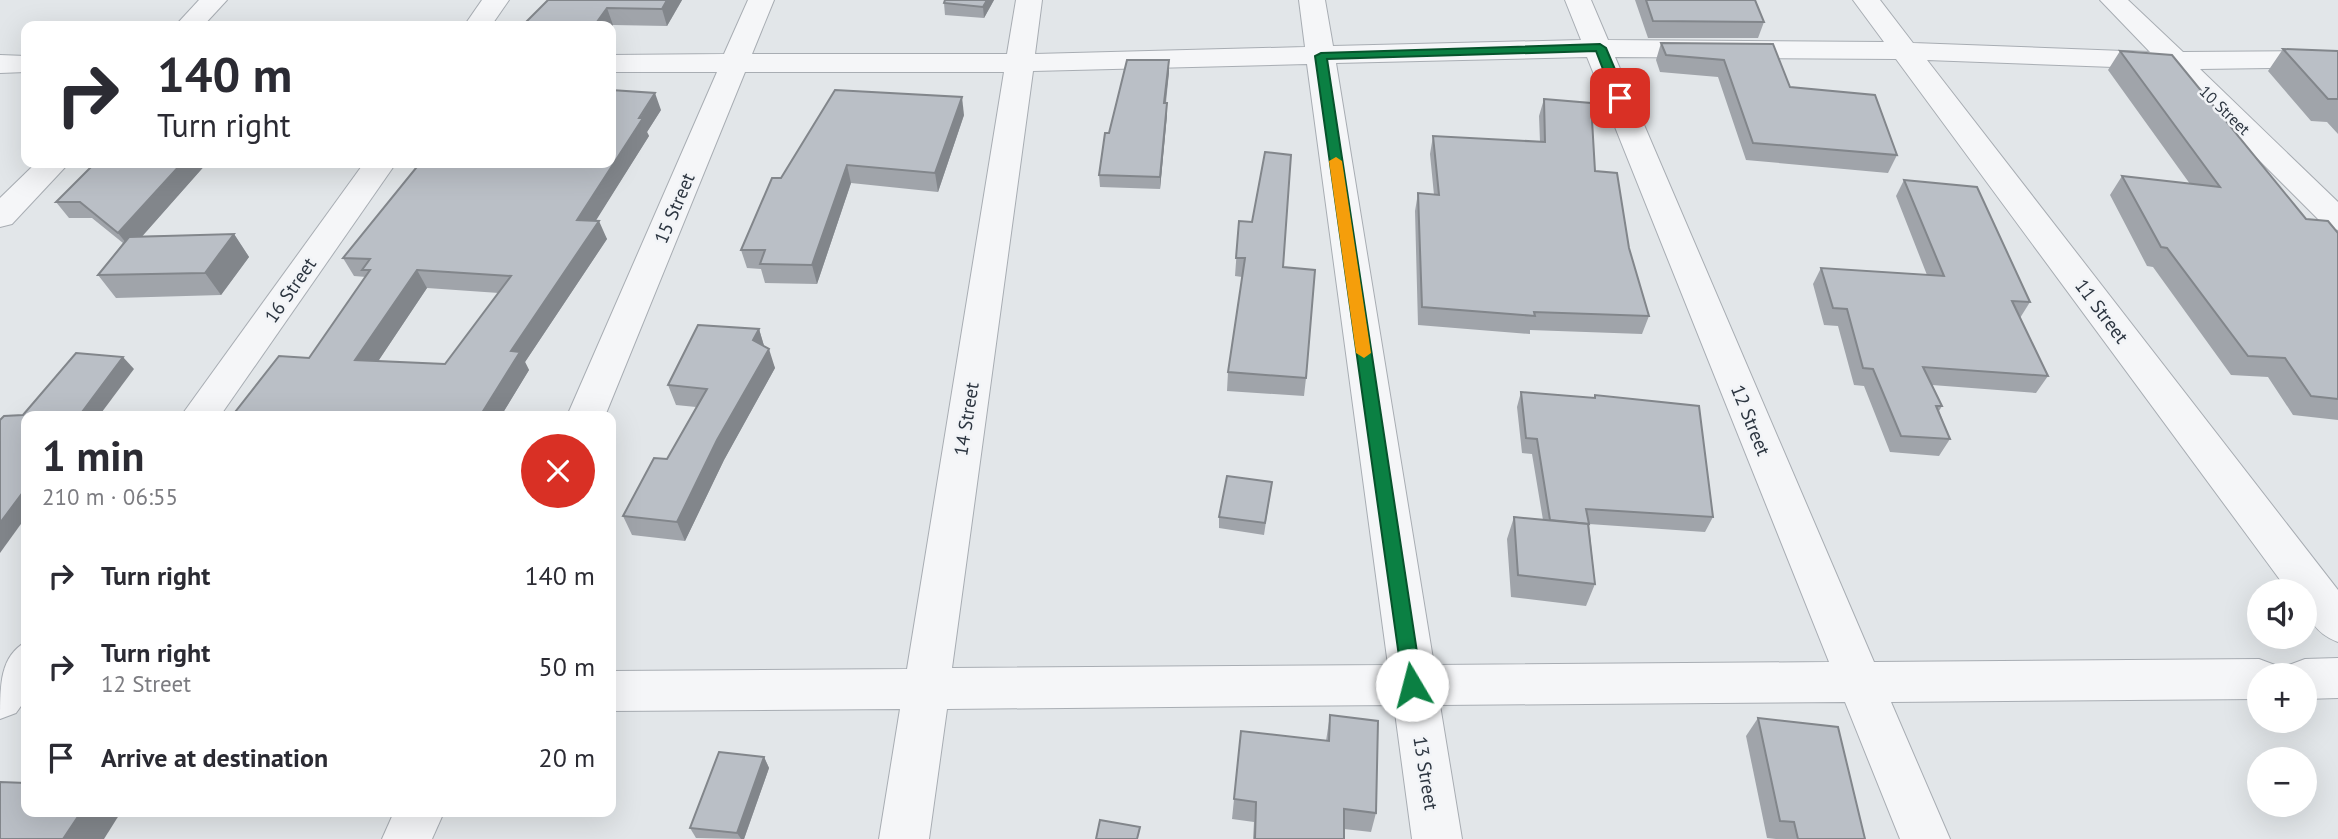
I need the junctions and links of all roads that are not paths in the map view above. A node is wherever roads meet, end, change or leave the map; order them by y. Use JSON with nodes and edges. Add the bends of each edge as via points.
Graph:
{"nodes":[{"id":1,"x":214,"y":0,"type":"edge"},
{"id":2,"x":496,"y":0,"type":"edge"},
{"id":3,"x":761,"y":0,"type":"edge"},
{"id":4,"x":1029,"y":0,"type":"edge"},
{"id":5,"x":1312,"y":0,"type":"edge"},
{"id":6,"x":1578,"y":0,"type":"edge"},
{"id":7,"x":1866,"y":0,"type":"edge"},
{"id":8,"x":2113,"y":0,"type":"edge"},
{"id":9,"x":193,"y":21,"type":"edge"},
{"id":10,"x":481,"y":21,"type":"edge"},
{"id":11,"x":1600,"y":48,"type":"junction"},
{"id":12,"x":1905,"y":51,"type":"junction"},
{"id":13,"x":1321,"y":56,"type":"junction"},
{"id":14,"x":2338,"y":59,"type":"edge"},
{"id":15,"x":2175,"y":61,"type":"junction"},
{"id":16,"x":616,"y":63,"type":"edge"},
{"id":17,"x":735,"y":63,"type":"junction"},
{"id":18,"x":1020,"y":63,"type":"junction"},
{"id":19,"x":0,"y":64,"type":"edge"},
{"id":20,"x":21,"y":64,"type":"edge"},
{"id":21,"x":48,"y":168,"type":"edge"},
{"id":22,"x":376,"y":168,"type":"edge"},
{"id":23,"x":0,"y":217,"type":"edge"},
{"id":24,"x":2338,"y":220,"type":"edge"},
{"id":25,"x":204,"y":411,"type":"edge"},
{"id":26,"x":588,"y":411,"type":"edge"},
{"id":27,"x":2338,"y":623,"type":"edge"},
{"id":28,"x":2338,"y":678,"type":"edge"},
{"id":29,"x":2247,"y":679,"type":"edge"},
{"id":30,"x":2317,"y":679,"type":"edge"},
{"id":31,"x":1858,"y":682,"type":"junction"},
{"id":32,"x":1412,"y":685,"type":"junction"},
{"id":33,"x":925,"y":689,"type":"junction"},
{"id":34,"x":616,"y":691,"type":"edge"},
{"id":35,"x":417,"y":817,"type":"edge"},
{"id":36,"x":407,"y":839,"type":"edge"},
{"id":37,"x":904,"y":839,"type":"edge"},
{"id":38,"x":1437,"y":839,"type":"edge"},
{"id":39,"x":1925,"y":839,"type":"edge"}],
"edges":[{"from":1,"to":9,"type":"street"},
{"from":2,"to":10,"type":"street"},
{"from":3,"to":17,"type":"street","name":"15 Street"},
{"from":4,"to":18,"type":"street","name":"14 Street"},
{"from":5,"to":13,"type":"street","name":"13 Street"},
{"from":6,"to":11,"type":"street","name":"12 Street"},
{"from":7,"to":12,"type":"street","name":"11 Street"},
{"from":8,"to":15,"type":"street","name":"10 Street"},
{"from":11,"to":12,"type":"street"},
{"from":11,"to":13,"type":"street"},
{"from":11,"to":31,"type":"street","name":"12 Street"},
{"from":12,"to":15,"type":"street"},
{"from":12,"to":27,"type":"street","name":"11 Street"},
{"from":13,"to":18,"type":"street"},
{"from":13,"to":32,"type":"street","name":"13 Street"},
{"from":14,"to":15,"type":"street"},
{"from":15,"to":24,"type":"street","name":"10 Street"},
{"from":16,"to":17,"type":"street"},
{"from":17,"to":18,"type":"street"},
{"from":17,"to":26,"type":"street","name":"15 Street"},
{"from":18,"to":33,"type":"street","name":"14 Street"},
{"from":19,"to":20,"type":"street"},
{"from":21,"to":23,"type":"street"},
{"from":22,"to":25,"type":"street","name":"16 Street"},
{"from":28,"to":30,"type":"street"},
{"from":29,"to":31,"type":"street"},
{"from":31,"to":32,"type":"street"},
{"from":31,"to":39,"type":"street","name":"12 Street"},
{"from":32,"to":33,"type":"street"},
{"from":32,"to":38,"type":"street","name":"13 Street"},
{"from":33,"to":34,"type":"street"},
{"from":33,"to":37,"type":"street","name":"14 Street"},
{"from":35,"to":36,"type":"street"}]}
